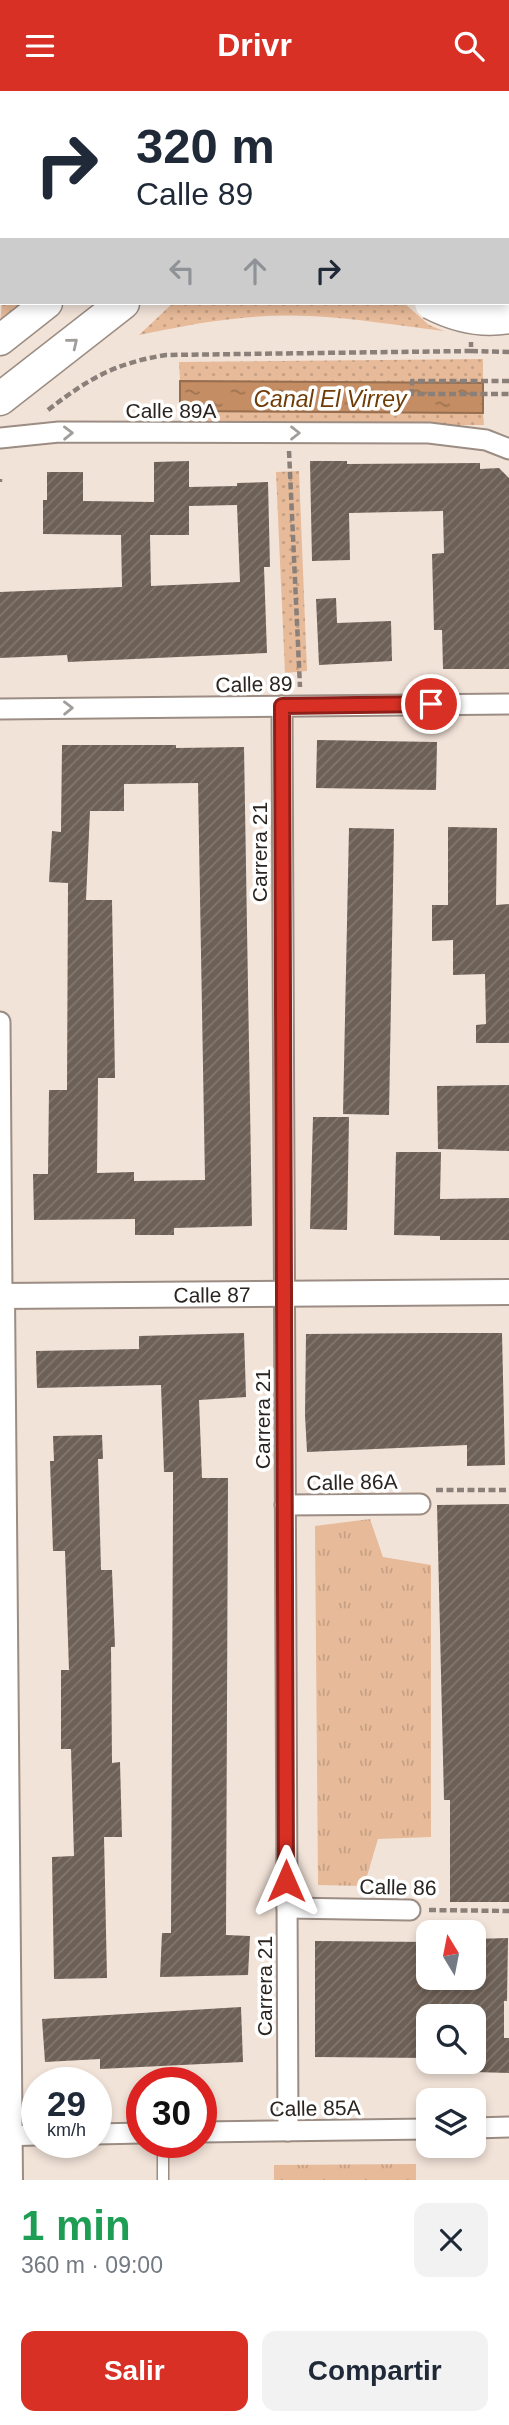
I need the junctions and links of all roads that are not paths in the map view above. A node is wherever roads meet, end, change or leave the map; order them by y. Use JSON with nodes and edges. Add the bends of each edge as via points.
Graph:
{"nodes":[{"id":1,"x":44,"y":305,"type":"edge"},
{"id":2,"x":120,"y":305,"type":"edge"},
{"id":3,"x":435,"y":305,"type":"edge"},
{"id":4,"x":509,"y":317,"type":"edge"},
{"id":5,"x":0,"y":340,"type":"edge"},
{"id":6,"x":0,"y":399,"type":"edge"},
{"id":7,"x":7,"y":437,"type":"edge"},
{"id":8,"x":509,"y":449,"type":"edge"},
{"id":9,"x":509,"y":703,"type":"edge"},
{"id":10,"x":291,"y":706,"type":"junction"},
{"id":11,"x":0,"y":709,"type":"edge"},
{"id":12,"x":0,"y":1022,"type":"edge"},
{"id":13,"x":509,"y":1292,"type":"edge"},
{"id":14,"x":284,"y":1294,"type":"junction"},
{"id":15,"x":1,"y":1296,"type":"edge"},
{"id":16,"x":2,"y":1429,"type":"edge"},
{"id":17,"x":420,"y":1504,"type":"dead end"},
{"id":18,"x":285,"y":1505,"type":"junction"},
{"id":19,"x":2,"y":1589,"type":"edge"},
{"id":20,"x":3,"y":1840,"type":"edge"},
{"id":21,"x":287,"y":1908,"type":"junction"},
{"id":22,"x":410,"y":1910,"type":"road end"},
{"id":23,"x":509,"y":2127,"type":"edge"},
{"id":24,"x":486,"y":2128,"type":"edge"},
{"id":25,"x":416,"y":2129,"type":"edge"},
{"id":26,"x":288,"y":2131,"type":"junction"},
{"id":27,"x":217,"y":2132,"type":"edge"},
{"id":28,"x":5,"y":2136,"type":"edge"},
{"id":29,"x":163,"y":2158,"type":"edge"},
{"id":30,"x":10,"y":2180,"type":"edge"},
{"id":31,"x":163,"y":2180,"type":"edge"}],
"edges":[{"from":1,"to":5,"type":"main road"},
{"from":6,"to":2,"type":"highway","one_way":true},
{"from":3,"to":4,"type":"highway","bridge":true,"via":[[472,318]]},
{"from":7,"to":8,"type":"street","name":"Calle 89A","one_way":true,"via":[[59,432],[439,434],[486,440]]},
{"from":9,"to":10,"type":"street","name":"Calle 89"},
{"from":11,"to":10,"type":"street","name":"Calle 89","one_way":true},
{"from":10,"to":14,"type":"street","name":"Carrera 21"},
{"from":12,"to":15,"type":"street"},
{"from":13,"to":14,"type":"street","name":"Calle 87"},
{"from":14,"to":15,"type":"street","name":"Calle 87"},
{"from":14,"to":18,"type":"street","name":"Carrera 21"},
{"from":15,"to":16,"type":"street"},
{"from":16,"to":19,"type":"street"},
{"from":17,"to":18,"type":"street","name":"Calle 86A"},
{"from":18,"to":21,"type":"street","name":"Carrera 21"},
{"from":19,"to":20,"type":"street"},
{"from":20,"to":28,"type":"street"},
{"from":21,"to":22,"type":"street","name":"Calle 86"},
{"from":21,"to":26,"type":"street","name":"Carrera 21"},
{"from":23,"to":24,"type":"street"},
{"from":25,"to":26,"type":"street","name":"Calle 85A"},
{"from":26,"to":27,"type":"street","name":"Calle 85A"},
{"from":28,"to":30,"type":"street"},
{"from":29,"to":31,"type":"lane"}]}
